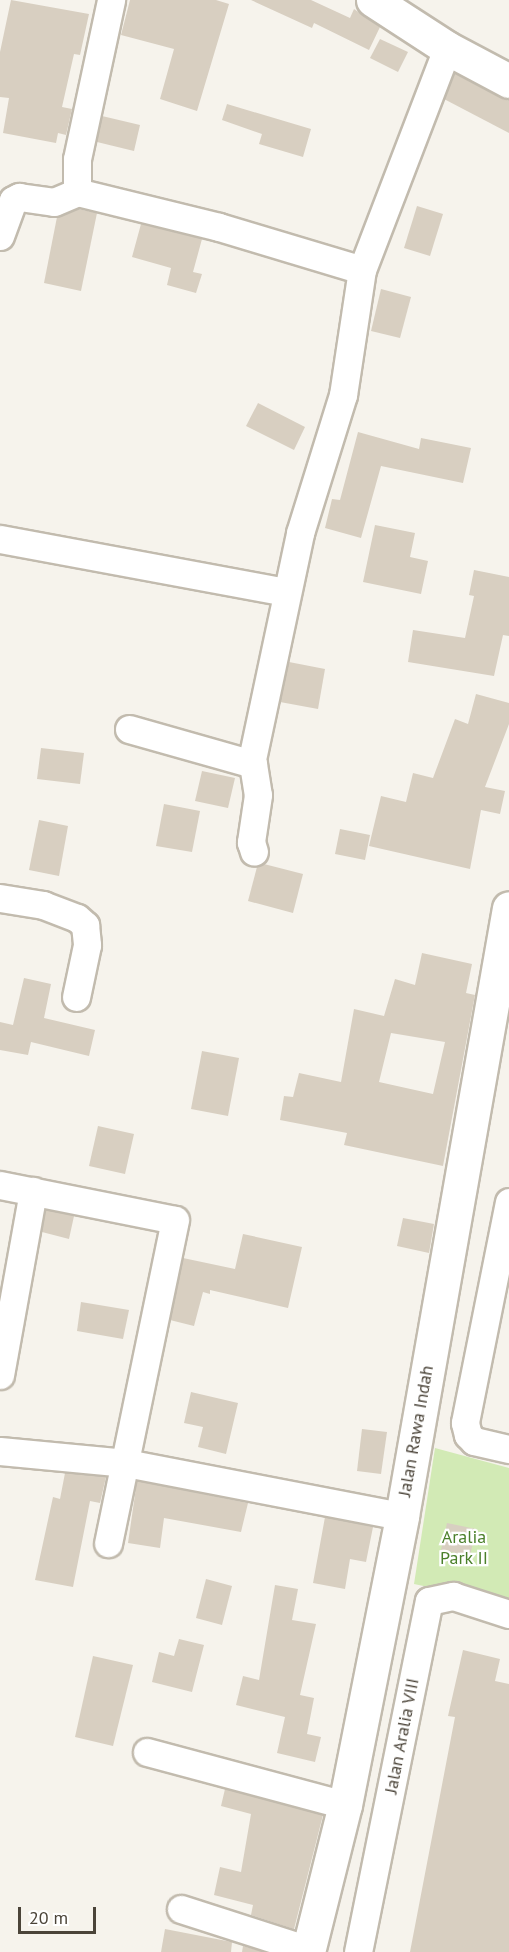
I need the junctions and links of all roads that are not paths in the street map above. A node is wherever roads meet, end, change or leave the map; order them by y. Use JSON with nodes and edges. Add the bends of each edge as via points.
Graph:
{"nodes":[{"id":1,"x":111,"y":0,"type":"edge"},
{"id":2,"x":373,"y":0,"type":"edge"},
{"id":3,"x":447,"y":48,"type":"junction"},
{"id":4,"x":505,"y":71,"type":"edge"},
{"id":5,"x":76,"y":192,"type":"junction"},
{"id":6,"x":0,"y":236,"type":"edge"},
{"id":7,"x":362,"y":270,"type":"junction"},
{"id":8,"x":0,"y":539,"type":"edge"},
{"id":9,"x":286,"y":592,"type":"junction"},
{"id":10,"x":129,"y":729,"type":"dead end"},
{"id":11,"x":251,"y":764,"type":"junction"},
{"id":12,"x":254,"y":852,"type":"dead end"},
{"id":13,"x":0,"y":898,"type":"edge"},
{"id":14,"x":509,"y":908,"type":"edge"},
{"id":15,"x":76,"y":997,"type":"dead end"},
{"id":16,"x":0,"y":1185,"type":"edge"},
{"id":17,"x":33,"y":1191,"type":"junction"},
{"id":18,"x":509,"y":1202,"type":"edge"},
{"id":19,"x":0,"y":1376,"type":"edge"},
{"id":20,"x":509,"y":1449,"type":"edge"},
{"id":21,"x":0,"y":1451,"type":"edge"},
{"id":22,"x":126,"y":1463,"type":"junction"},
{"id":23,"x":402,"y":1516,"type":"junction"},
{"id":24,"x":108,"y":1543,"type":"dead end"},
{"id":25,"x":509,"y":1614,"type":"edge"},
{"id":26,"x":147,"y":1752,"type":"dead end"},
{"id":27,"x":345,"y":1805,"type":"junction"},
{"id":28,"x":181,"y":1910,"type":"dead end"},
{"id":29,"x":309,"y":1951,"type":"edge"},
{"id":30,"x":358,"y":1952,"type":"edge"}],
"edges":[{"from":1,"to":5,"type":"street","via":[[77,159]]},
{"from":2,"to":3,"type":"street"},
{"from":3,"to":4,"type":"street"},
{"from":3,"to":7,"type":"street"},
{"from":5,"to":6,"type":"street","via":[[54,202],[19,197],[13,200]]},
{"from":5,"to":7,"type":"street","via":[[208,224]]},
{"from":7,"to":9,"type":"street","via":[[343,395]]},
{"from":8,"to":9,"type":"street"},
{"from":9,"to":11,"type":"street"},
{"from":10,"to":11,"type":"street"},
{"from":11,"to":12,"type":"street","via":[[256,771],[258,795],[251,842]]},
{"from":13,"to":15,"type":"street","via":[[43,905],[77,918],[85,926],[87,945]]},
{"from":14,"to":23,"type":"street","name":"Jalan Rawa Indah"},
{"from":16,"to":17,"type":"street"},
{"from":17,"to":19,"type":"street"},
{"from":17,"to":22,"type":"street","via":[[175,1220]]},
{"from":18,"to":20,"type":"street","via":[[465,1423],[468,1436],[474,1441]]},
{"from":21,"to":22,"type":"street"},
{"from":22,"to":23,"type":"street"},
{"from":22,"to":24,"type":"street"},
{"from":23,"to":27,"type":"street","name":"Jalan Rawa Indah"},
{"from":25,"to":30,"type":"street","name":"Jalan Aralia VIII","via":[[453,1596],[429,1601]]},
{"from":26,"to":27,"type":"street"},
{"from":27,"to":29,"type":"street","name":"Jalan Rawa Indah"},
{"from":28,"to":29,"type":"street"}]}
